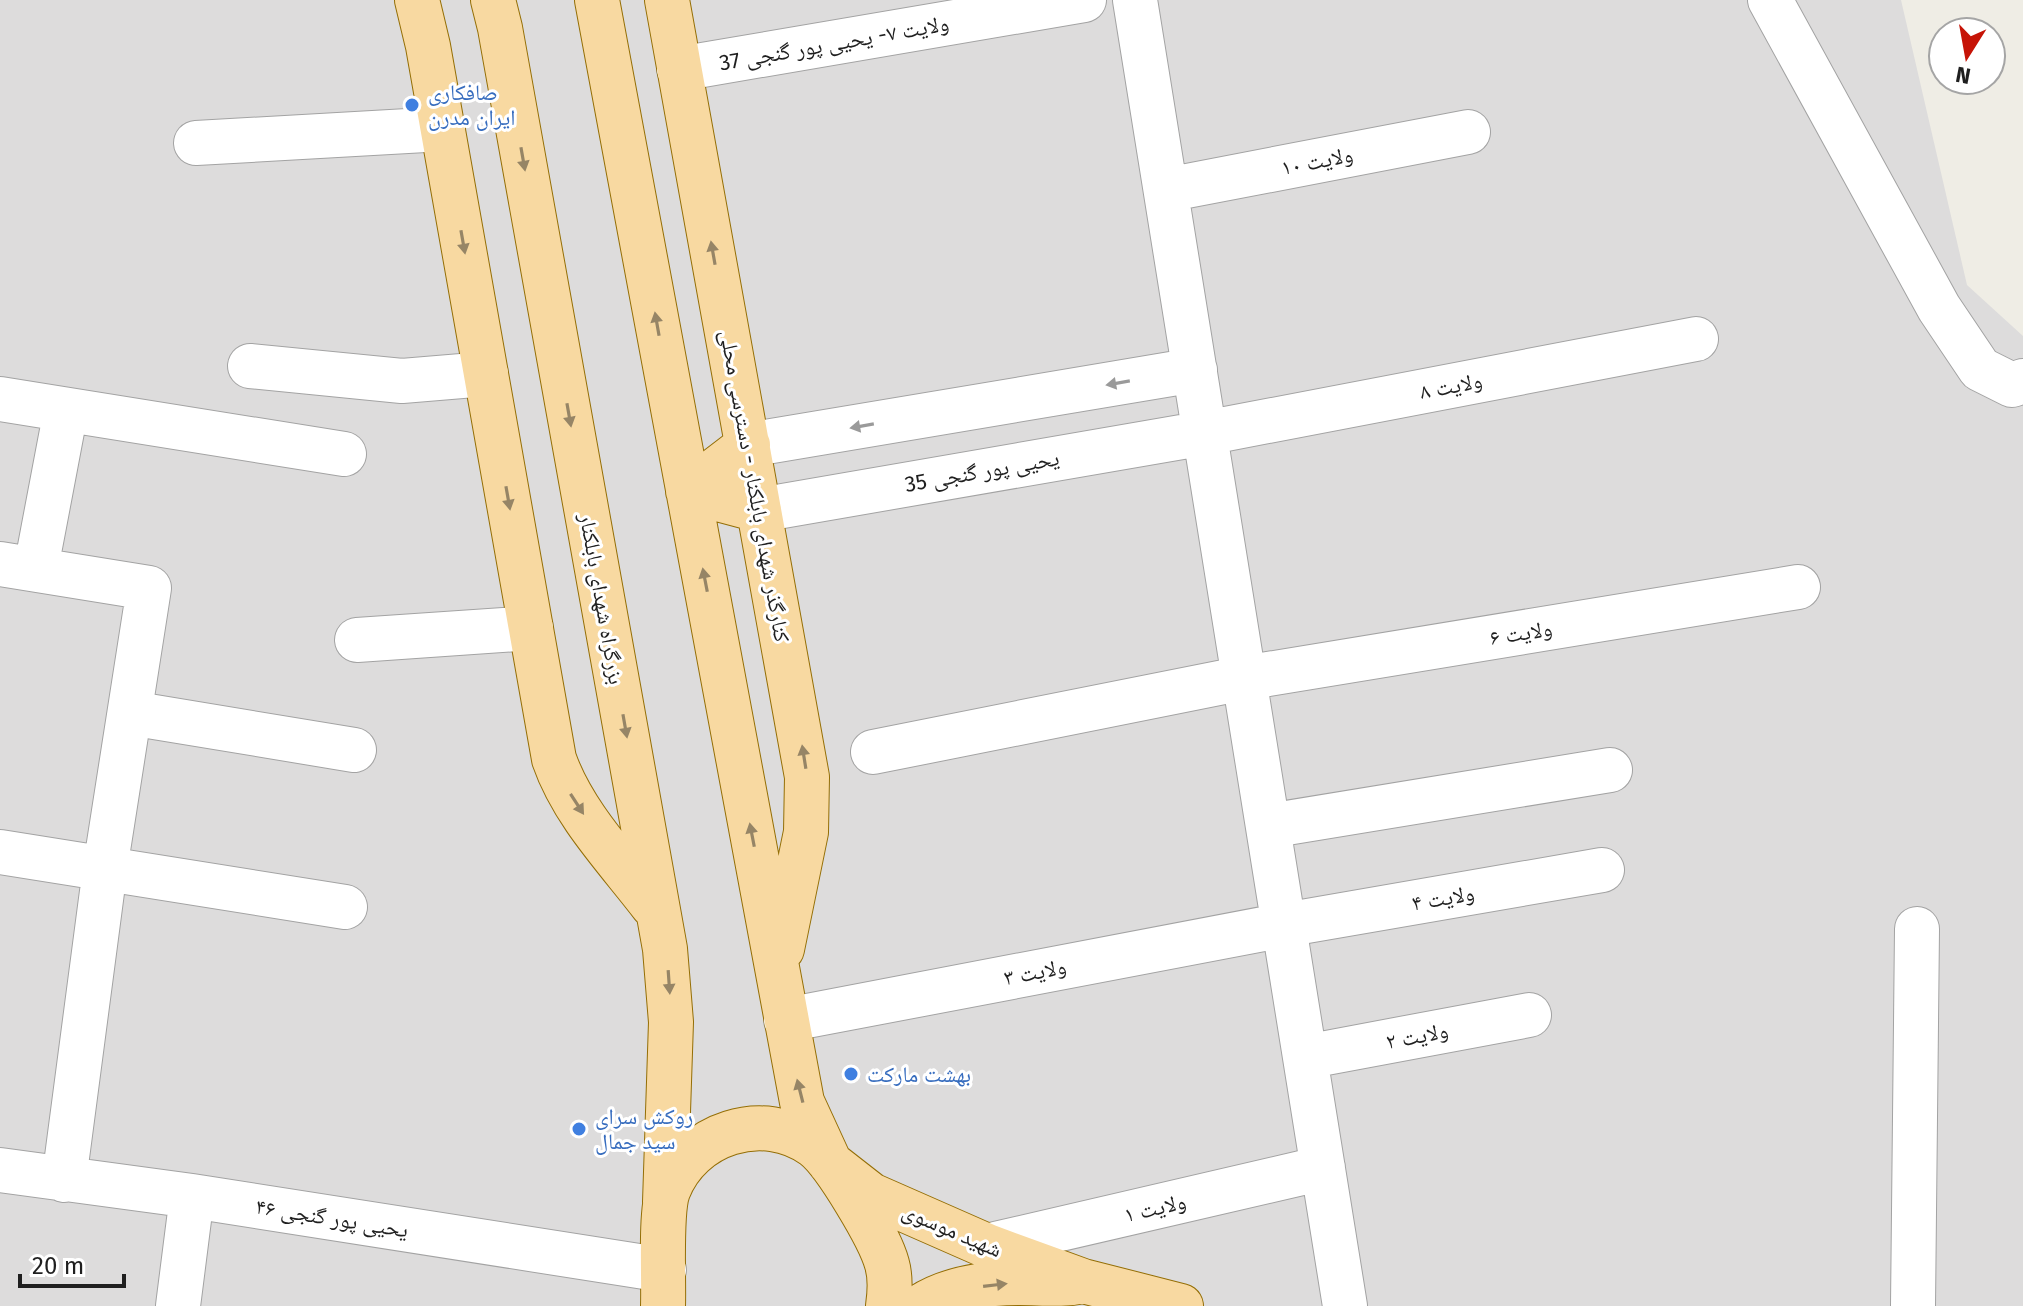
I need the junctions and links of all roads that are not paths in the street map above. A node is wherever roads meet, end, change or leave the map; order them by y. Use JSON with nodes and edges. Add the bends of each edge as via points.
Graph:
{"nodes":[{"id":1,"x":417,"y":0,"type":"edge"},
{"id":2,"x":493,"y":0,"type":"edge"},
{"id":3,"x":597,"y":0,"type":"edge"},
{"id":4,"x":667,"y":0,"type":"edge"},
{"id":5,"x":1084,"y":0,"type":"edge"},
{"id":6,"x":1135,"y":0,"type":"edge"},
{"id":7,"x":1770,"y":0,"type":"edge"},
{"id":8,"x":679,"y":69,"type":"junction"},
{"id":9,"x":443,"y":129,"type":"junction"},
{"id":10,"x":1468,"y":132,"type":"dead end"},
{"id":11,"x":196,"y":143,"type":"dead end"},
{"id":12,"x":1166,"y":190,"type":"junction"},
{"id":13,"x":1696,"y":339,"type":"dead end"},
{"id":14,"x":250,"y":366,"type":"dead end"},
{"id":15,"x":1195,"y":370,"type":"junction"},
{"id":16,"x":486,"y":374,"type":"junction"},
{"id":17,"x":2023,"y":381,"type":"edge"},
{"id":18,"x":0,"y":399,"type":"edge"},
{"id":19,"x":66,"y":410,"type":"junction"},
{"id":20,"x":1205,"y":433,"type":"junction"},
{"id":21,"x":748,"y":445,"type":"junction"},
{"id":22,"x":344,"y":454,"type":"dead end"},
{"id":23,"x":688,"y":491,"type":"junction"},
{"id":24,"x":759,"y":510,"type":"junction"},
{"id":25,"x":18,"y":566,"type":"edge"},
{"id":26,"x":1798,"y":587,"type":"dead end"},
{"id":27,"x":531,"y":628,"type":"junction"},
{"id":28,"x":357,"y":640,"type":"dead end"},
{"id":29,"x":1244,"y":678,"type":"junction"},
{"id":30,"x":130,"y":713,"type":"junction"},
{"id":31,"x":354,"y":750,"type":"dead end"},
{"id":32,"x":873,"y":752,"type":"dead end"},
{"id":33,"x":1610,"y":770,"type":"dead end"},
{"id":34,"x":1268,"y":826,"type":"junction"},
{"id":35,"x":0,"y":852,"type":"edge"},
{"id":36,"x":105,"y":869,"type":"junction"},
{"id":37,"x":1602,"y":870,"type":"dead end"},
{"id":38,"x":345,"y":907,"type":"dead end"},
{"id":39,"x":658,"y":913,"type":"junction"},
{"id":40,"x":1284,"y":925,"type":"junction"},
{"id":41,"x":1917,"y":929,"type":"dead end"},
{"id":42,"x":777,"y":971,"type":"junction"},
{"id":43,"x":1529,"y":1015,"type":"dead end"},
{"id":44,"x":786,"y":1020,"type":"junction"},
{"id":45,"x":1305,"y":1057,"type":"junction"},
{"id":46,"x":830,"y":1163,"type":"junction"},
{"id":47,"x":1323,"y":1168,"type":"junction"},
{"id":48,"x":0,"y":1170,"type":"edge"},
{"id":49,"x":64,"y":1180,"type":"junction"},
{"id":50,"x":192,"y":1196,"type":"junction"},
{"id":51,"x":665,"y":1202,"type":"junction"},
{"id":52,"x":987,"y":1246,"type":"junction"},
{"id":53,"x":1083,"y":1281,"type":"junction"},
{"id":54,"x":664,"y":1288,"type":"edge"},
{"id":55,"x":178,"y":1306,"type":"edge"},
{"id":56,"x":888,"y":1306,"type":"edge"},
{"id":57,"x":921,"y":1306,"type":"edge"},
{"id":58,"x":1181,"y":1306,"type":"edge"},
{"id":59,"x":1345,"y":1306,"type":"edge"},
{"id":60,"x":1913,"y":1306,"type":"edge"}],
"edges":[{"from":1,"to":9,"type":"main road"},
{"from":2,"to":39,"type":"main road","name":"بزرگراه شهدای بابلکنار","one_way":true},
{"from":23,"to":3,"type":"main road","one_way":true},
{"from":4,"to":8,"type":"main road","name":"کنارگذر شهدای بابلکنار - دسترسی محلی"},
{"from":5,"to":8,"type":"street","name":"ولایت ۷- یحیی پور گنجی 37"},
{"from":6,"to":12,"type":"street"},
{"from":7,"to":17,"type":"street","via":[[1939,308],[1980,369],[2012,385]]},
{"from":21,"to":8,"type":"main road","name":"کنارگذر شهدای بابلکنار - دسترسی محلی","one_way":true},
{"from":9,"to":11,"type":"street"},
{"from":9,"to":16,"type":"main road","one_way":true},
{"from":10,"to":12,"type":"street","name":"ولایت ۱۰"},
{"from":12,"to":15,"type":"street"},
{"from":13,"to":20,"type":"street","name":"ولایت ۸"},
{"from":14,"to":16,"type":"street","via":[[402,381]]},
{"from":15,"to":20,"type":"street"},
{"from":15,"to":21,"type":"street","one_way":true},
{"from":16,"to":27,"type":"main road","one_way":true},
{"from":18,"to":19,"type":"street"},
{"from":19,"to":22,"type":"street"},
{"from":19,"to":25,"type":"street"},
{"from":20,"to":24,"type":"street","name":"یحیی پور گنجی 35"},
{"from":20,"to":29,"type":"street"},
{"from":21,"to":23,"type":"main road"},
{"from":21,"to":24,"type":"main road","name":"کنارگذر شهدای بابلکنار - دسترسی محلی"},
{"from":23,"to":24,"type":"main road"},
{"from":42,"to":23,"type":"main road","one_way":true},
{"from":42,"to":24,"type":"main road","name":"کنارگذر شهدای بابلکنار - دسترسی محلی","one_way":true,"via":[[802,853],[808,796]]},
{"from":25,"to":30,"type":"street","via":[[149,588]]},
{"from":26,"to":29,"type":"street","name":"ولایت ۶"},
{"from":27,"to":28,"type":"street"},
{"from":27,"to":39,"type":"main road","one_way":true,"via":[[561,778]]},
{"from":29,"to":32,"type":"street","name":"ولایت ۶"},
{"from":29,"to":34,"type":"street"},
{"from":30,"to":31,"type":"street"},
{"from":30,"to":36,"type":"street"},
{"from":33,"to":34,"type":"street"},
{"from":34,"to":40,"type":"street"},
{"from":35,"to":36,"type":"street"},
{"from":36,"to":38,"type":"street"},
{"from":36,"to":49,"type":"street"},
{"from":37,"to":40,"type":"street","name":"ولایت ۴"},
{"from":39,"to":51,"type":"main road","name":"بزرگراه شهدای بابلکنار","one_way":true,"via":[[671,1022]]},
{"from":40,"to":44,"type":"street","name":"ولایت ۳"},
{"from":40,"to":45,"type":"street"},
{"from":41,"to":60,"type":"street"},
{"from":42,"to":44,"type":"main road"},
{"from":43,"to":45,"type":"street","name":"ولایت ۲"},
{"from":46,"to":44,"type":"main road","one_way":true,"via":[[802,1102]]},
{"from":45,"to":47,"type":"street"},
{"from":46,"to":51,"type":"main road","name":"شهید موسوی","via":[[814,1147],[773,1129],[728,1132],[690,1156],[676,1173]]},
{"from":46,"to":52,"type":"main road","name":"شهید موسوی","via":[[871,1195]]},
{"from":46,"to":56,"type":"main road","via":[[881,1246],[888,1266]]},
{"from":47,"to":52,"type":"street","name":"ولایت ۱"},
{"from":47,"to":59,"type":"street"},
{"from":48,"to":49,"type":"street","name":"یحیی پور گنجی ۴۶"},
{"from":49,"to":50,"type":"street","name":"یحیی پور گنجی ۴۶"},
{"from":50,"to":54,"type":"street","name":"یحیی پور گنجی ۴۶"},
{"from":50,"to":55,"type":"street"},
{"from":51,"to":54,"type":"main road","name":"بزرگراه شهدای بابلکنار"},
{"from":52,"to":53,"type":"main road","name":"شهید موسوی"},
{"from":57,"to":53,"type":"main road","name":"شهید موسوی","one_way":true,"via":[[950,1290]]},
{"from":53,"to":58,"type":"main road","name":"شهید موسوی"}]}
